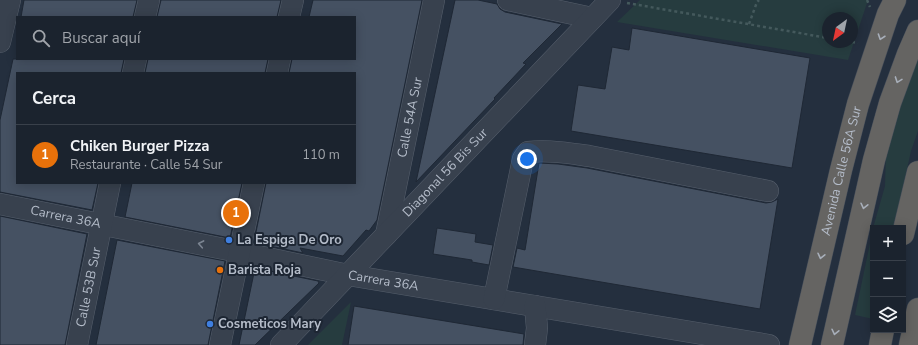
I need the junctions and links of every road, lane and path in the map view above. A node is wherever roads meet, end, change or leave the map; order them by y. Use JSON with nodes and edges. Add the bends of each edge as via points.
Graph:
{"nodes":[{"id":1,"x":10,"y":0,"type":"edge"},
{"id":2,"x":149,"y":0,"type":"edge"},
{"id":3,"x":293,"y":0,"type":"edge"},
{"id":4,"x":434,"y":0,"type":"edge"},
{"id":5,"x":508,"y":0,"type":"edge"},
{"id":6,"x":610,"y":0,"type":"edge"},
{"id":7,"x":759,"y":0,"type":"edge"},
{"id":8,"x":895,"y":0,"type":"edge"},
{"id":9,"x":581,"y":11,"type":"edge"},
{"id":10,"x":145,"y":16,"type":"edge"},
{"id":11,"x":289,"y":16,"type":"edge"},
{"id":12,"x":749,"y":24,"type":"junction"},
{"id":13,"x":918,"y":28,"type":"edge"},
{"id":14,"x":918,"y":31,"type":"edge"},
{"id":15,"x":822,"y":37,"type":"edge"},
{"id":16,"x":0,"y":42,"type":"edge"},
{"id":17,"x":136,"y":60,"type":"edge"},
{"id":18,"x":280,"y":60,"type":"edge"},
{"id":19,"x":133,"y":72,"type":"edge"},
{"id":20,"x":277,"y":72,"type":"edge"},
{"id":21,"x":858,"y":104,"type":"junction"},
{"id":22,"x":918,"y":172,"type":"edge"},
{"id":23,"x":110,"y":184,"type":"edge"},
{"id":24,"x":254,"y":184,"type":"edge"},
{"id":25,"x":768,"y":191,"type":"dead end"},
{"id":26,"x":0,"y":204,"type":"edge"},
{"id":27,"x":102,"y":224,"type":"junction"},
{"id":28,"x":905,"y":225,"type":"edge"},
{"id":29,"x":386,"y":235,"type":"junction"},
{"id":30,"x":239,"y":252,"type":"junction"},
{"id":31,"x":348,"y":275,"type":"junction"},
{"id":32,"x":494,"y":299,"type":"junction"},
{"id":33,"x":535,"y":306,"type":"junction"},
{"id":34,"x":918,"y":309,"type":"edge"},
{"id":35,"x":882,"y":333,"type":"edge"},
{"id":36,"x":77,"y":345,"type":"edge"},
{"id":37,"x":220,"y":345,"type":"edge"},
{"id":38,"x":281,"y":345,"type":"edge"},
{"id":39,"x":535,"y":345,"type":"edge"},
{"id":40,"x":769,"y":345,"type":"edge"},
{"id":41,"x":800,"y":345,"type":"edge"},
{"id":42,"x":832,"y":345,"type":"edge"},
{"id":43,"x":880,"y":345,"type":"edge"},
{"id":44,"x":910,"y":345,"type":"edge"}],
"edges":[{"from":1,"to":16,"type":"street"},
{"from":2,"to":10,"type":"street"},
{"from":3,"to":11,"type":"street"},
{"from":4,"to":29,"type":"street","name":"Calle 54A Sur"},
{"from":5,"to":9,"type":"street"},
{"from":6,"to":9,"type":"street","name":"Diagonal 56 Bis Sur"},
{"from":6,"to":12,"type":"path"},
{"from":7,"to":12,"type":"path"},
{"from":8,"to":21,"type":"highway","name":"Avenida Calle 56A Sur","one_way":true},
{"from":9,"to":29,"type":"street","name":"Diagonal 56 Bis Sur"},
{"from":12,"to":15,"type":"path"},
{"from":13,"to":21,"type":"highway"},
{"from":14,"to":42,"type":"highway","one_way":true,"via":[[890,103],[880,138]]},
{"from":17,"to":19,"type":"street"},
{"from":18,"to":20,"type":"street"},
{"from":21,"to":41,"type":"highway","name":"Avenida Calle 56A Sur","one_way":true},
{"from":22,"to":28,"type":"highway"},
{"from":23,"to":27,"type":"street","name":"Calle 53B Sur"},
{"from":24,"to":30,"type":"street"},
{"from":25,"to":32,"type":"street","via":[[590,156],[528,152],[522,159]]},
{"from":26,"to":27,"type":"street","name":"Carrera 36A"},
{"from":30,"to":27,"type":"street","name":"Carrera 36A","one_way":true},
{"from":27,"to":36,"type":"street","name":"Calle 53B Sur"},
{"from":29,"to":31,"type":"street","name":"Diagonal 56 Bis Sur"},
{"from":30,"to":31,"type":"street","name":"Carrera 36A"},
{"from":30,"to":37,"type":"street"},
{"from":31,"to":32,"type":"street","name":"Carrera 36A"},
{"from":31,"to":38,"type":"street","name":"Diagonal 56 Bis Sur"},
{"from":32,"to":33,"type":"street","name":"Carrera 36A"},
{"from":33,"to":39,"type":"street"},
{"from":33,"to":40,"type":"street","name":"Carrera 36A"},
{"from":34,"to":44,"type":"highway"},
{"from":35,"to":43,"type":"highway"}]}
